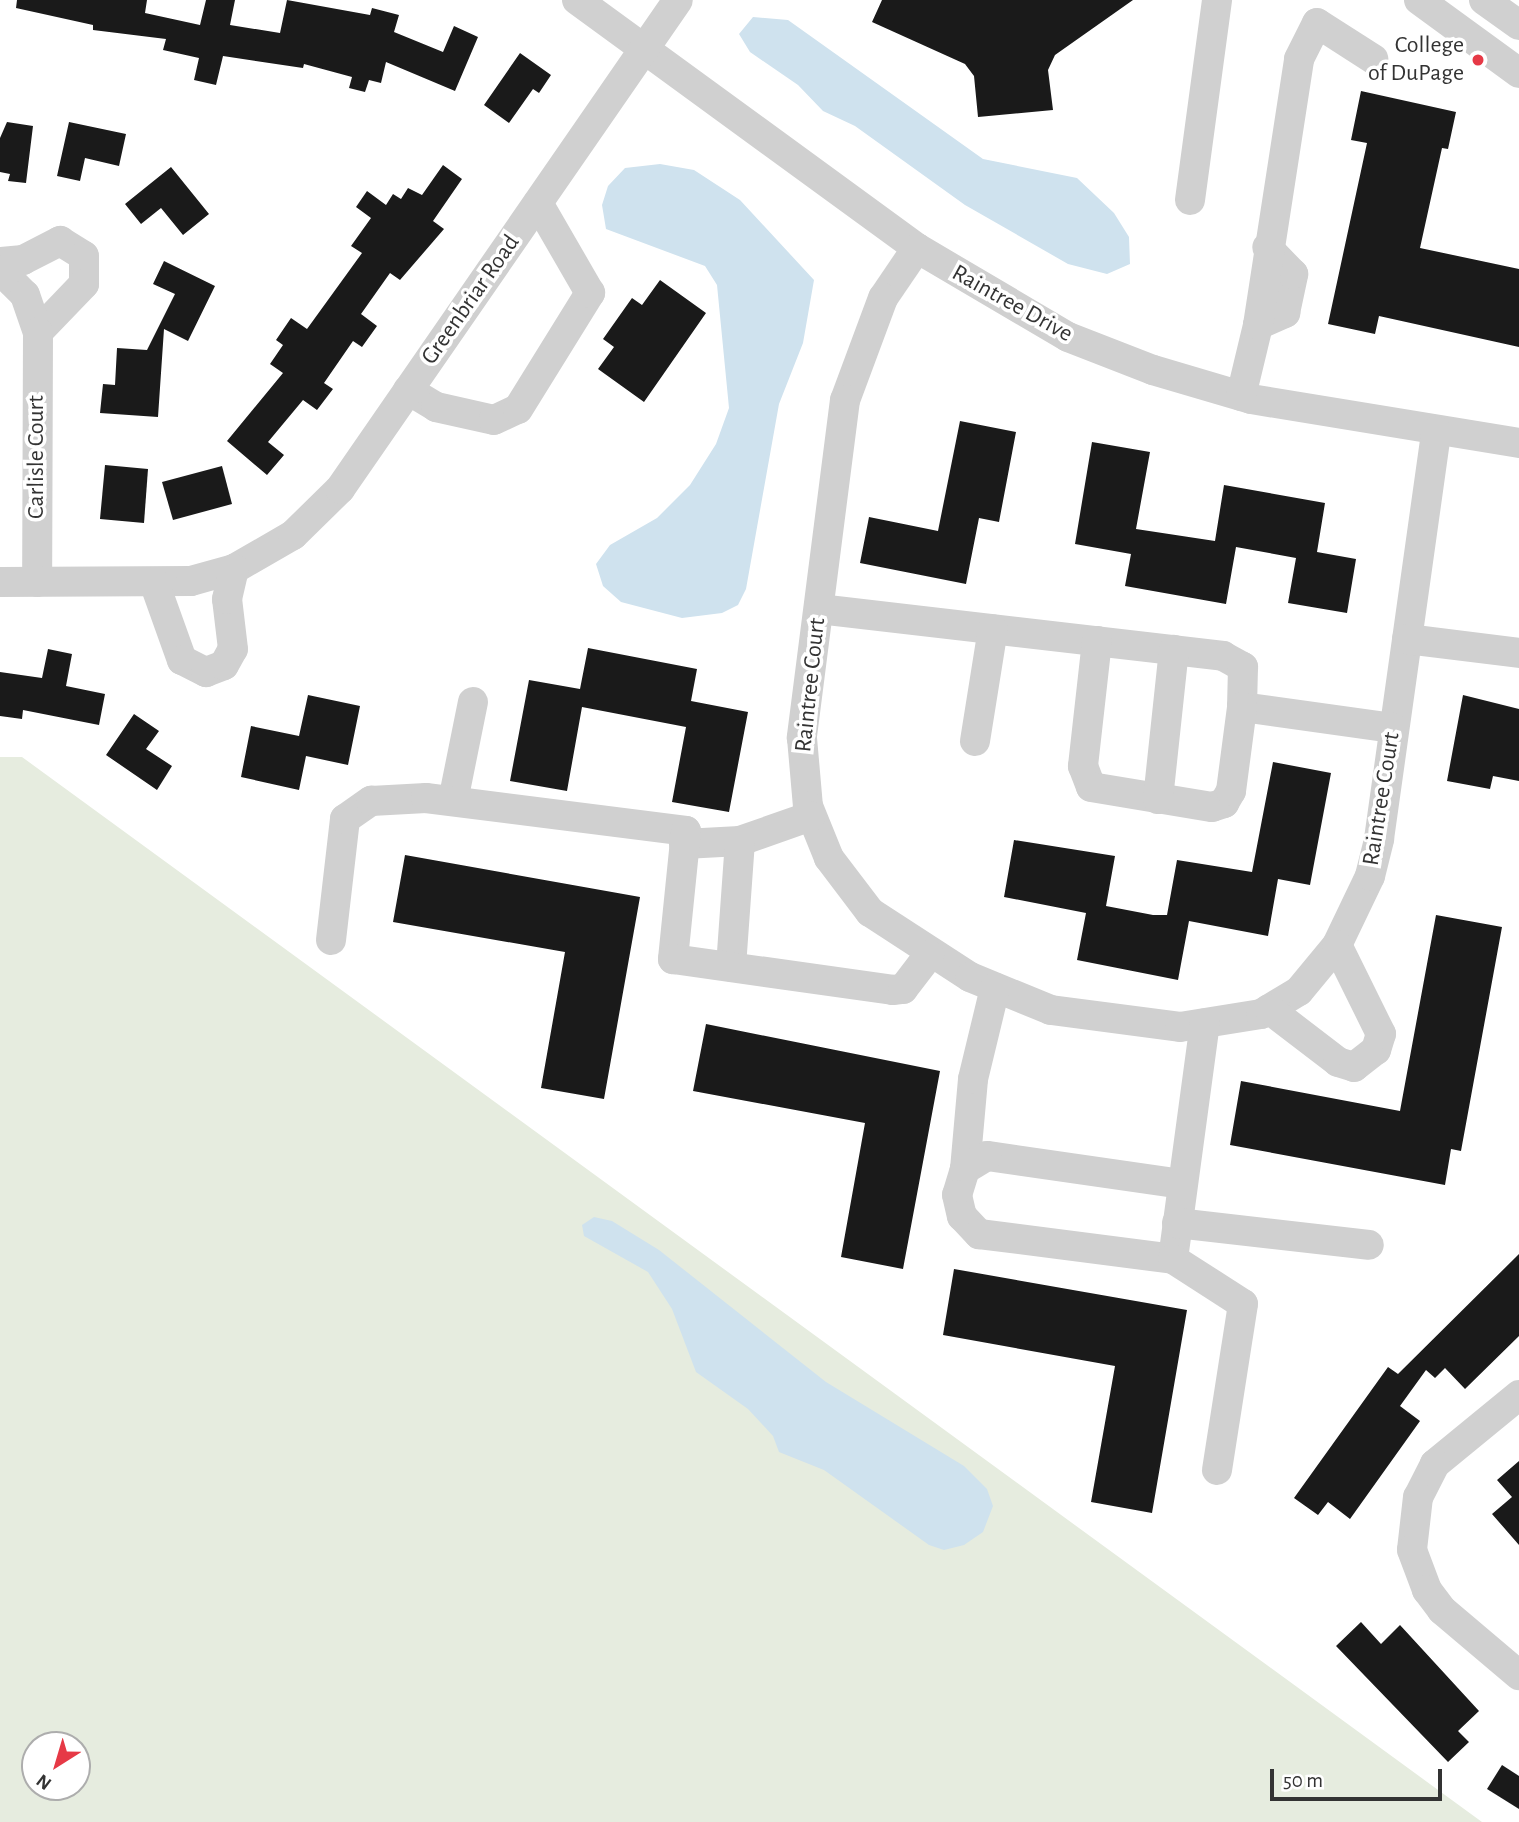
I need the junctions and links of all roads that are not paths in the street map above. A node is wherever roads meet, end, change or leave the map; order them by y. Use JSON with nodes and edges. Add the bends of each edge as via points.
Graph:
{"nodes":[{"id":1,"x":578,"y":0,"type":"edge"},
{"id":2,"x":678,"y":0,"type":"edge"},
{"id":3,"x":1217,"y":0,"type":"edge"},
{"id":4,"x":1419,"y":0,"type":"edge"},
{"id":5,"x":1484,"y":0,"type":"edge"},
{"id":6,"x":1519,"y":25,"type":"edge"},
{"id":7,"x":646,"y":48,"type":"junction"},
{"id":8,"x":1373,"y":59,"type":"dead end"},
{"id":9,"x":1519,"y":73,"type":"edge"},
{"id":10,"x":1190,"y":200,"type":"dead end"},
{"id":11,"x":538,"y":204,"type":"junction"},
{"id":12,"x":917,"y":248,"type":"junction"},
{"id":13,"x":0,"y":262,"type":"edge"},
{"id":14,"x":0,"y":270,"type":"edge"},
{"id":15,"x":38,"y":332,"type":"junction"},
{"id":16,"x":408,"y":390,"type":"junction"},
{"id":17,"x":1241,"y":396,"type":"junction"},
{"id":18,"x":1436,"y":430,"type":"junction"},
{"id":19,"x":1519,"y":443,"type":"edge"},
{"id":20,"x":234,"y":569,"type":"junction"},
{"id":21,"x":0,"y":582,"type":"edge"},
{"id":22,"x":37,"y":582,"type":"junction"},
{"id":23,"x":154,"y":582,"type":"junction"},
{"id":24,"x":819,"y":609,"type":"junction"},
{"id":25,"x":993,"y":629,"type":"junction"},
{"id":26,"x":1407,"y":639,"type":"junction"},
{"id":27,"x":1097,"y":641,"type":"junction"},
{"id":28,"x":1174,"y":650,"type":"junction"},
{"id":29,"x":1519,"y":653,"type":"edge"},
{"id":30,"x":473,"y":702,"type":"dead end"},
{"id":31,"x":1242,"y":707,"type":"junction"},
{"id":32,"x":1394,"y":728,"type":"junction"},
{"id":33,"x":975,"y":741,"type":"dead end"},
{"id":34,"x":1158,"y":799,"type":"junction"},
{"id":35,"x":453,"y":802,"type":"junction"},
{"id":36,"x":811,"y":816,"type":"junction"},
{"id":37,"x":740,"y":841,"type":"junction"},
{"id":38,"x":684,"y":844,"type":"junction"},
{"id":39,"x":331,"y":940,"type":"dead end"},
{"id":40,"x":1338,"y":945,"type":"junction"},
{"id":41,"x":929,"y":955,"type":"junction"},
{"id":42,"x":731,"y":967,"type":"junction"},
{"id":43,"x":995,"y":988,"type":"junction"},
{"id":44,"x":1269,"y":1009,"type":"junction"},
{"id":45,"x":1205,"y":1023,"type":"junction"},
{"id":46,"x":965,"y":1169,"type":"junction"},
{"id":47,"x":1182,"y":1184,"type":"junction"},
{"id":48,"x":1177,"y":1223,"type":"junction"},
{"id":49,"x":1368,"y":1245,"type":"dead end"},
{"id":50,"x":1173,"y":1259,"type":"junction"},
{"id":51,"x":1519,"y":1395,"type":"edge"},
{"id":52,"x":1217,"y":1470,"type":"dead end"},
{"id":53,"x":1519,"y":1675,"type":"edge"}],
"edges":[{"from":1,"to":7,"type":"street","name":"Raintree Drive"},
{"from":2,"to":7,"type":"street","name":"Greenbriar Road"},
{"from":3,"to":10,"type":"street"},
{"from":4,"to":9,"type":"street"},
{"from":5,"to":6,"type":"street"},
{"from":7,"to":11,"type":"street","name":"Greenbriar Road"},
{"from":7,"to":12,"type":"street","name":"Raintree Drive"},
{"from":8,"to":17,"type":"street","via":[[1317,23],[1299,59],[1258,325]]},
{"from":11,"to":16,"type":"street","name":"Greenbriar Road"},
{"from":11,"to":16,"type":"street","via":[[590,293],[518,410],[494,421],[436,407]]},
{"from":12,"to":17,"type":"street","name":"Raintree Drive","via":[[1068,337]]},
{"from":12,"to":24,"type":"street","name":"Raintree Court","via":[[883,298],[849,382]]},
{"from":13,"to":15,"type":"street","via":[[23,260],[60,241],[84,256],[84,284]]},
{"from":14,"to":15,"type":"street","name":"Carlisle Court","via":[[25,295]]},
{"from":15,"to":22,"type":"street","name":"Carlisle Court"},
{"from":16,"to":20,"type":"street","name":"Greenbriar Road","via":[[318,513],[293,535]]},
{"from":17,"to":18,"type":"street","name":"Raintree Drive"},
{"from":18,"to":19,"type":"street","name":"Raintree Drive"},
{"from":18,"to":26,"type":"street","name":"Raintree Court"},
{"from":20,"to":23,"type":"street","name":"Greenbriar Road","via":[[191,581]]},
{"from":20,"to":23,"type":"street","via":[[227,599],[233,649],[224,665],[206,672],[182,660]]},
{"from":21,"to":22,"type":"street","name":"Greenbriar Road"},
{"from":22,"to":23,"type":"street","name":"Greenbriar Road"},
{"from":24,"to":25,"type":"street"},
{"from":24,"to":36,"type":"street","name":"Raintree Court","via":[[802,738]]},
{"from":25,"to":27,"type":"street"},
{"from":25,"to":33,"type":"street"},
{"from":26,"to":29,"type":"street"},
{"from":26,"to":32,"type":"street","name":"Raintree Court"},
{"from":27,"to":28,"type":"street"},
{"from":27,"to":34,"type":"street","via":[[1084,776],[1099,790]]},
{"from":28,"to":31,"type":"street","via":[[1237,661],[1245,676]]},
{"from":28,"to":34,"type":"street"},
{"from":30,"to":35,"type":"street"},
{"from":31,"to":32,"type":"street"},
{"from":31,"to":34,"type":"street","via":[[1229,798],[1212,807]]},
{"from":32,"to":40,"type":"street","name":"Raintree Court","via":[[1370,876]]},
{"from":35,"to":38,"type":"street","via":[[686,831]]},
{"from":35,"to":39,"type":"street","via":[[371,801],[345,819]]},
{"from":36,"to":37,"type":"street"},
{"from":36,"to":41,"type":"street","name":"Raintree Court","via":[[847,887],[870,912]]},
{"from":37,"to":38,"type":"street"},
{"from":37,"to":42,"type":"street"},
{"from":38,"to":42,"type":"street","via":[[673,959]]},
{"from":40,"to":44,"type":"street","name":"Raintree Court","via":[[1299,991]]},
{"from":40,"to":44,"type":"street","via":[[1381,1034],[1376,1050],[1354,1067],[1338,1062]]},
{"from":41,"to":42,"type":"street","via":[[903,989],[892,990]]},
{"from":41,"to":43,"type":"street","name":"Raintree Court"},
{"from":43,"to":45,"type":"street","name":"Raintree Court","via":[[1093,1019]]},
{"from":43,"to":46,"type":"street","via":[[973,1079]]},
{"from":44,"to":45,"type":"street","name":"Raintree Court"},
{"from":45,"to":47,"type":"street"},
{"from":46,"to":47,"type":"street","via":[[987,1156]]},
{"from":46,"to":50,"type":"street","via":[[957,1195],[962,1216],[979,1234]]},
{"from":47,"to":48,"type":"street"},
{"from":48,"to":49,"type":"street"},
{"from":48,"to":50,"type":"street"},
{"from":50,"to":52,"type":"street","via":[[1243,1304]]},
{"from":51,"to":53,"type":"street","via":[[1435,1464],[1418,1497],[1412,1550],[1427,1590],[1442,1610]]}]}
